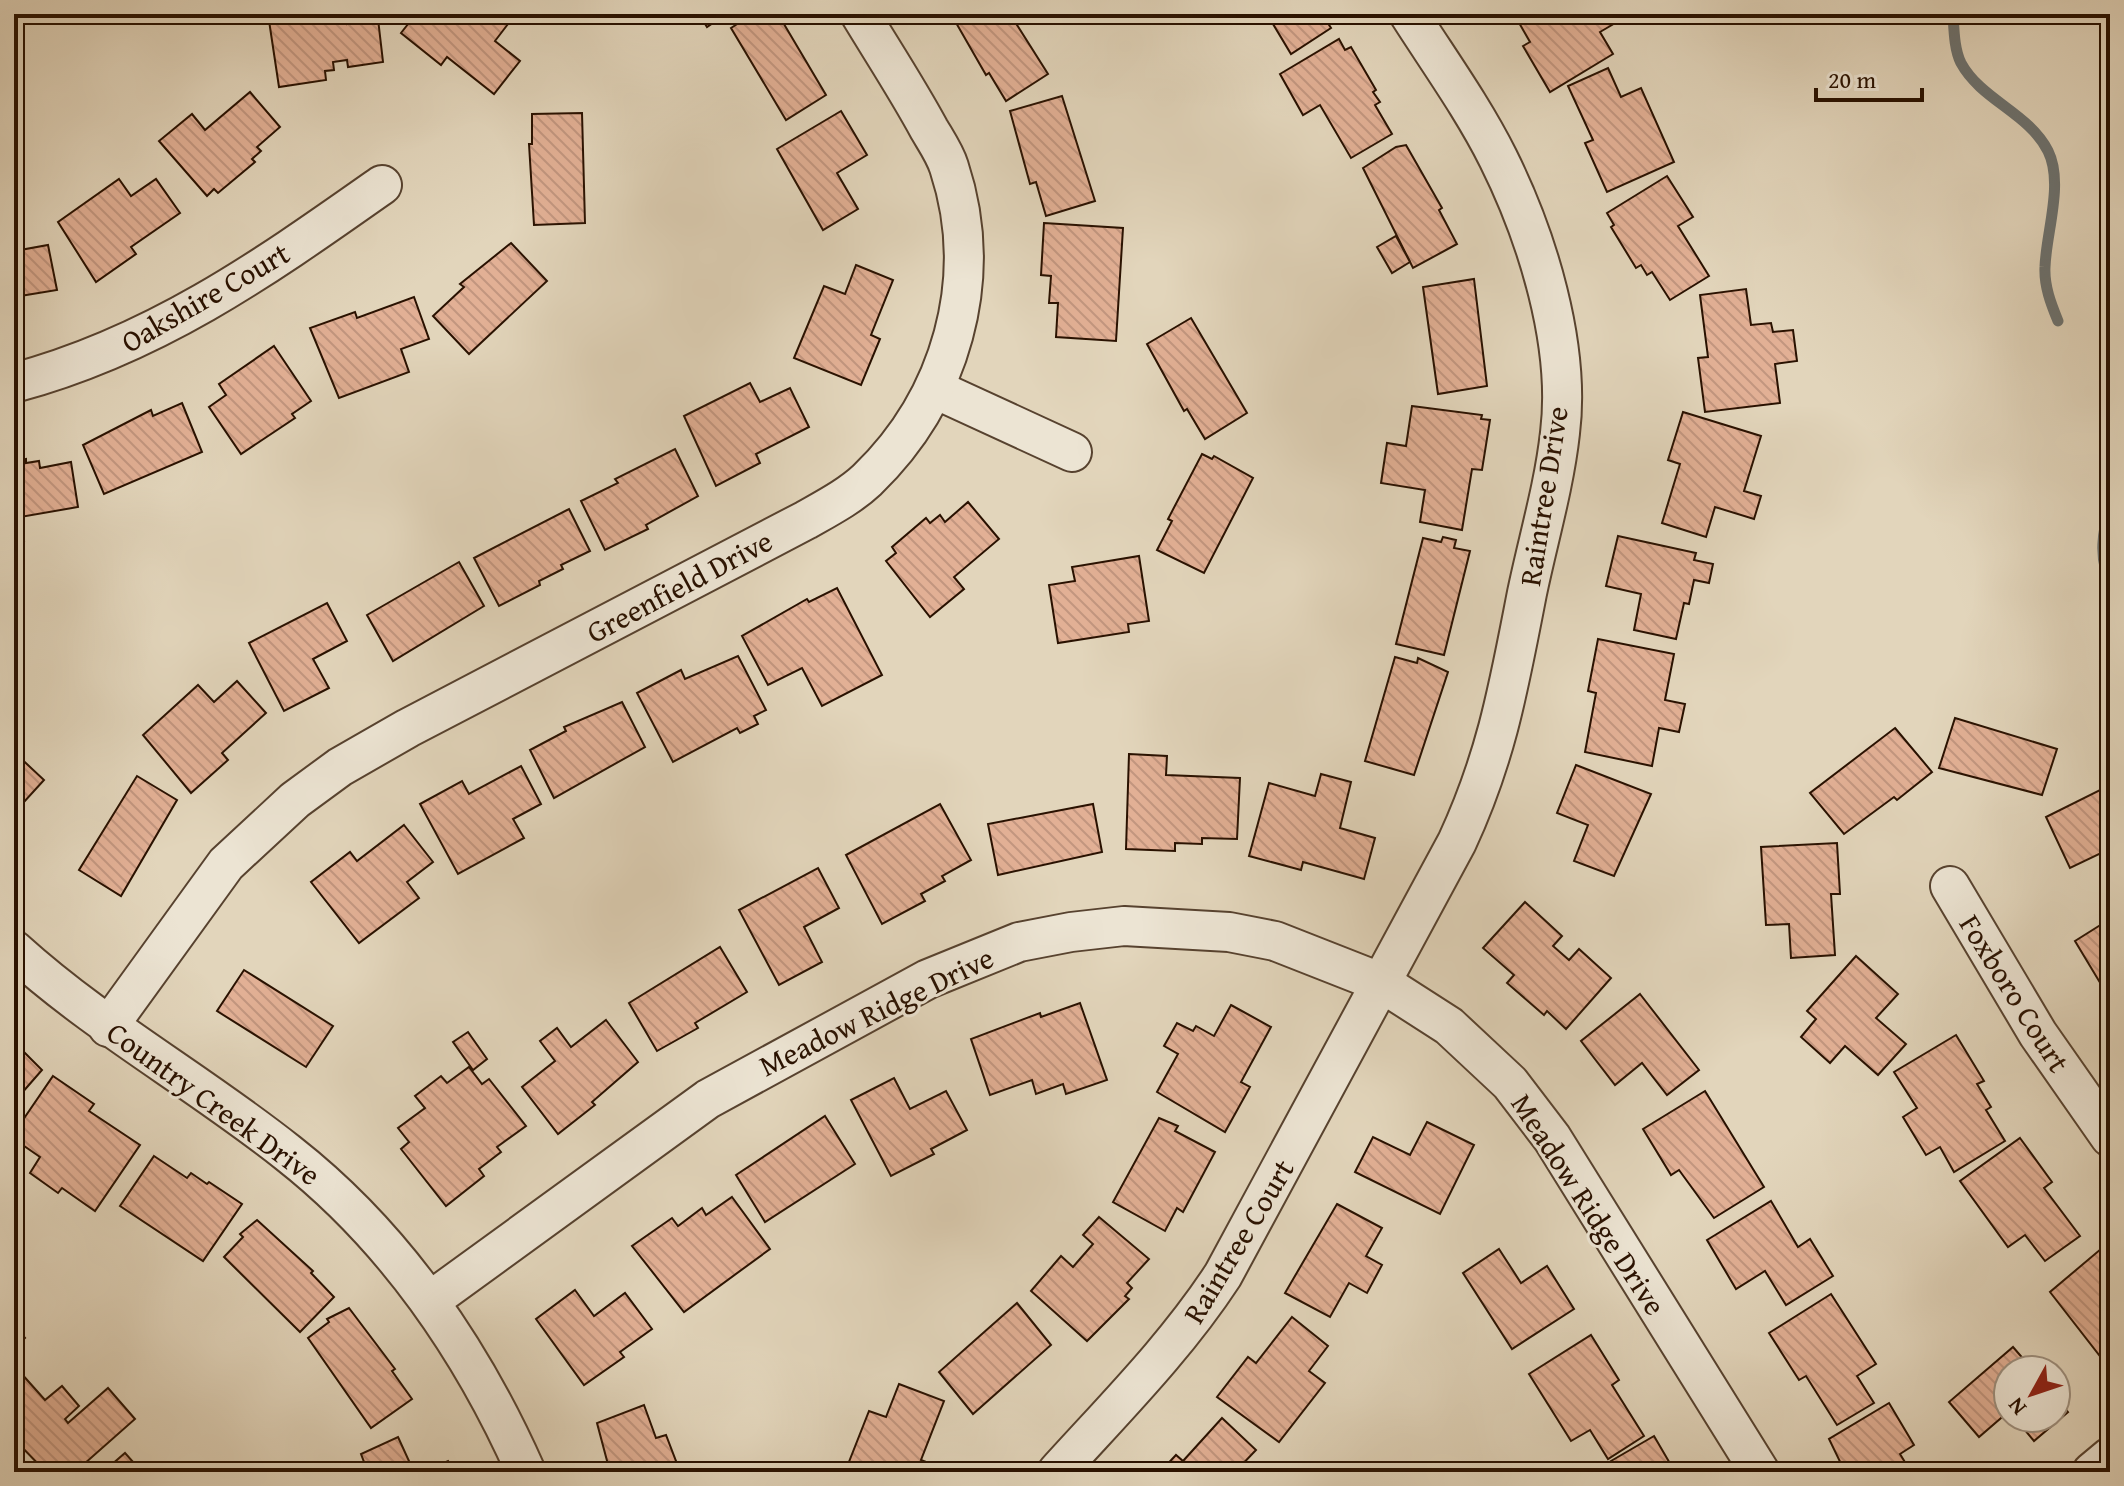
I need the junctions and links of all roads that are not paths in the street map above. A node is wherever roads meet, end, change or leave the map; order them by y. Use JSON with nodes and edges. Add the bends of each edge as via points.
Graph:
{"nodes":[{"id":1,"x":860,"y":14,"type":"edge"},
{"id":2,"x":1409,"y":14,"type":"edge"},
{"id":3,"x":382,"y":185,"type":"dead end"},
{"id":4,"x":14,"y":383,"type":"edge"},
{"id":5,"x":935,"y":389,"type":"junction"},
{"id":6,"x":1072,"y":452,"type":"dead end"},
{"id":7,"x":1950,"y":886,"type":"dead end"},
{"id":8,"x":14,"y":950,"type":"edge"},
{"id":9,"x":1382,"y":983,"type":"junction"},
{"id":10,"x":108,"y":1027,"type":"junction"},
{"id":11,"x":2110,"y":1137,"type":"edge"},
{"id":12,"x":430,"y":1301,"type":"junction"},
{"id":13,"x":2110,"y":1457,"type":"edge"},
{"id":14,"x":526,"y":1472,"type":"edge"},
{"id":15,"x":1057,"y":1472,"type":"edge"},
{"id":16,"x":1760,"y":1472,"type":"edge"},
{"id":17,"x":2092,"y":1472,"type":"edge"}],
"edges":[{"from":1,"to":5,"type":"street","name":"Greenfield Drive","via":[[949,165],[959,209],[963,255],[956,335]]},
{"from":2,"to":9,"type":"street","name":"Raintree Drive","via":[[1498,157],[1527,226],[1552,317],[1561,379],[1561,431],[1502,725],[1483,787]]},
{"from":3,"to":4,"type":"street","name":"Oakshire Court","via":[[183,317],[124,347]]},
{"from":5,"to":6,"type":"street"},
{"from":5,"to":10,"type":"street","name":"Greenfield Drive","via":[[894,452],[834,504],[408,728],[295,800],[226,864]]},
{"from":7,"to":11,"type":"street","name":"Foxboro Court","via":[[2038,1034]]},
{"from":8,"to":10,"type":"street","name":"Country Creek Drive"},
{"from":9,"to":12,"type":"street","name":"Meadow Ridge Drive","via":[[1275,941],[1229,932],[1124,926],[1019,942],[928,979],[734,1083]]},
{"from":9,"to":15,"type":"street","name":"Raintree Court","via":[[1198,1314]]},
{"from":9,"to":16,"type":"street","name":"Meadow Ridge Drive","via":[[1449,1026],[1510,1083],[1552,1138]]},
{"from":10,"to":12,"type":"street","name":"Country Creek Drive","via":[[328,1186]]},
{"from":12,"to":14,"type":"street","name":"Country Creek Drive","via":[[503,1419]]},
{"from":13,"to":17,"type":"street"}]}
